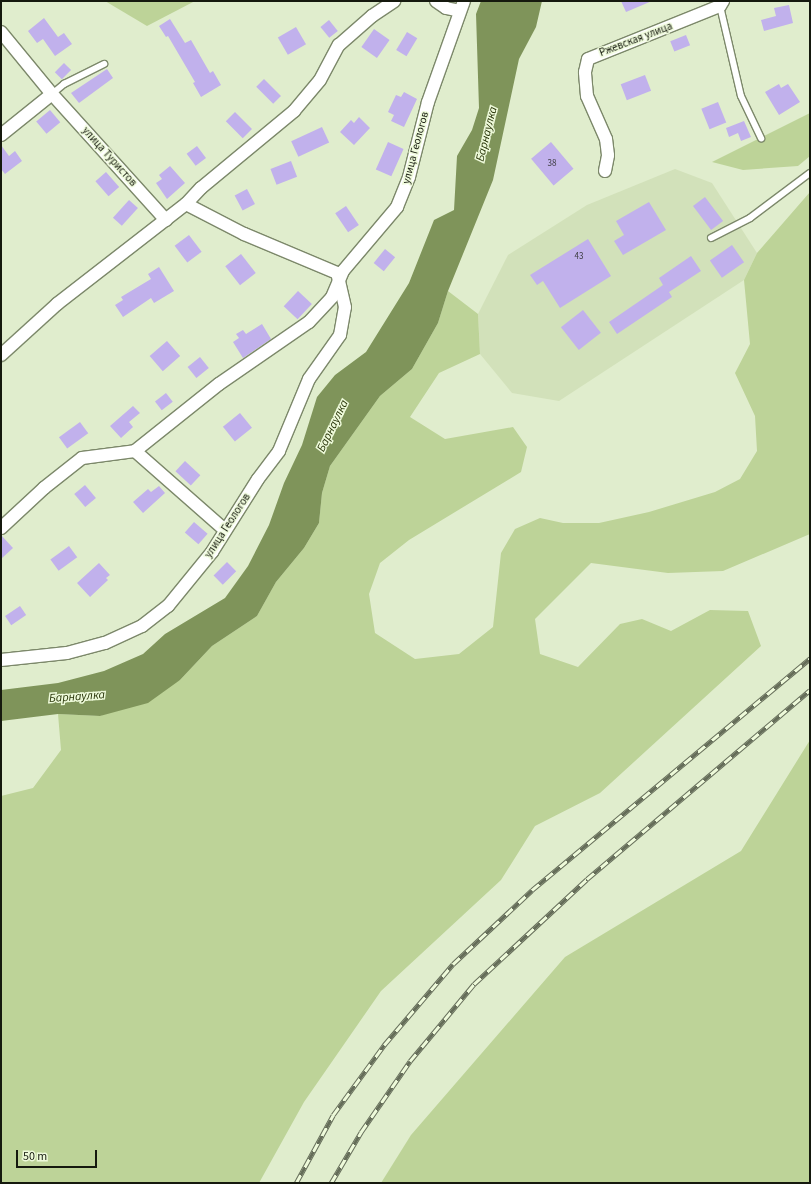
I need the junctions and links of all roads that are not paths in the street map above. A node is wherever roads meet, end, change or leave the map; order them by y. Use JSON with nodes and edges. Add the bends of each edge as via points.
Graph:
{"nodes":[{"id":1,"x":394,"y":1,"type":"edge"},
{"id":2,"x":436,"y":1,"type":"edge"},
{"id":3,"x":722,"y":4,"type":"edge"},
{"id":4,"x":462,"y":6,"type":"edge"},
{"id":5,"x":1,"y":32,"type":"edge"},
{"id":6,"x":104,"y":64,"type":"dead end"},
{"id":7,"x":52,"y":94,"type":"junction"},
{"id":8,"x":1,"y":135,"type":"edge"},
{"id":9,"x":761,"y":138,"type":"dead end"},
{"id":10,"x":605,"y":171,"type":"dead end"},
{"id":11,"x":810,"y":173,"type":"edge"},
{"id":12,"x":186,"y":204,"type":"junction"},
{"id":13,"x":166,"y":220,"type":"junction"},
{"id":14,"x":711,"y":238,"type":"dead end"},
{"id":15,"x":340,"y":280,"type":"junction"},
{"id":16,"x":1,"y":355,"type":"edge"},
{"id":17,"x":135,"y":451,"type":"junction"},
{"id":18,"x":1,"y":528,"type":"edge"},
{"id":19,"x":225,"y":530,"type":"junction"},
{"id":20,"x":1,"y":660,"type":"edge"}],
"edges":[{"from":1,"to":12,"type":"street","via":[[372,16],[339,45],[320,80],[294,111],[201,188]]},
{"from":2,"to":4,"type":"street","via":[[446,8]]},
{"from":3,"to":9,"type":"lane","via":[[741,96]]},
{"from":3,"to":10,"type":"street","name":"Ржевская улица","via":[[588,58],[585,72],[587,96],[606,139],[608,155]]},
{"from":4,"to":15,"type":"street","name":"улица Геологов","via":[[428,102],[409,177],[397,207],[343,271]]},
{"from":5,"to":7,"type":"street","name":"улица Туристов"},
{"from":6,"to":7,"type":"lane","via":[[64,84]]},
{"from":7,"to":8,"type":"street"},
{"from":7,"to":13,"type":"street","name":"улица Туристов"},
{"from":11,"to":14,"type":"lane","via":[[750,218]]},
{"from":12,"to":13,"type":"street"},
{"from":12,"to":15,"type":"street","via":[[244,234],[331,269],[337,273]]},
{"from":13,"to":16,"type":"street","via":[[57,304]]},
{"from":15,"to":17,"type":"street","name":"улица Геологов","via":[[332,297],[309,322],[219,384]]},
{"from":15,"to":19,"type":"street","name":"улица Геологов","via":[[345,308],[340,335],[309,379],[279,451]]},
{"from":17,"to":18,"type":"street","via":[[82,458],[44,488]]},
{"from":17,"to":19,"type":"street"},
{"from":19,"to":20,"type":"street","name":"улица Геологов","via":[[193,577],[168,606],[142,626],[105,644],[67,653]]}]}
